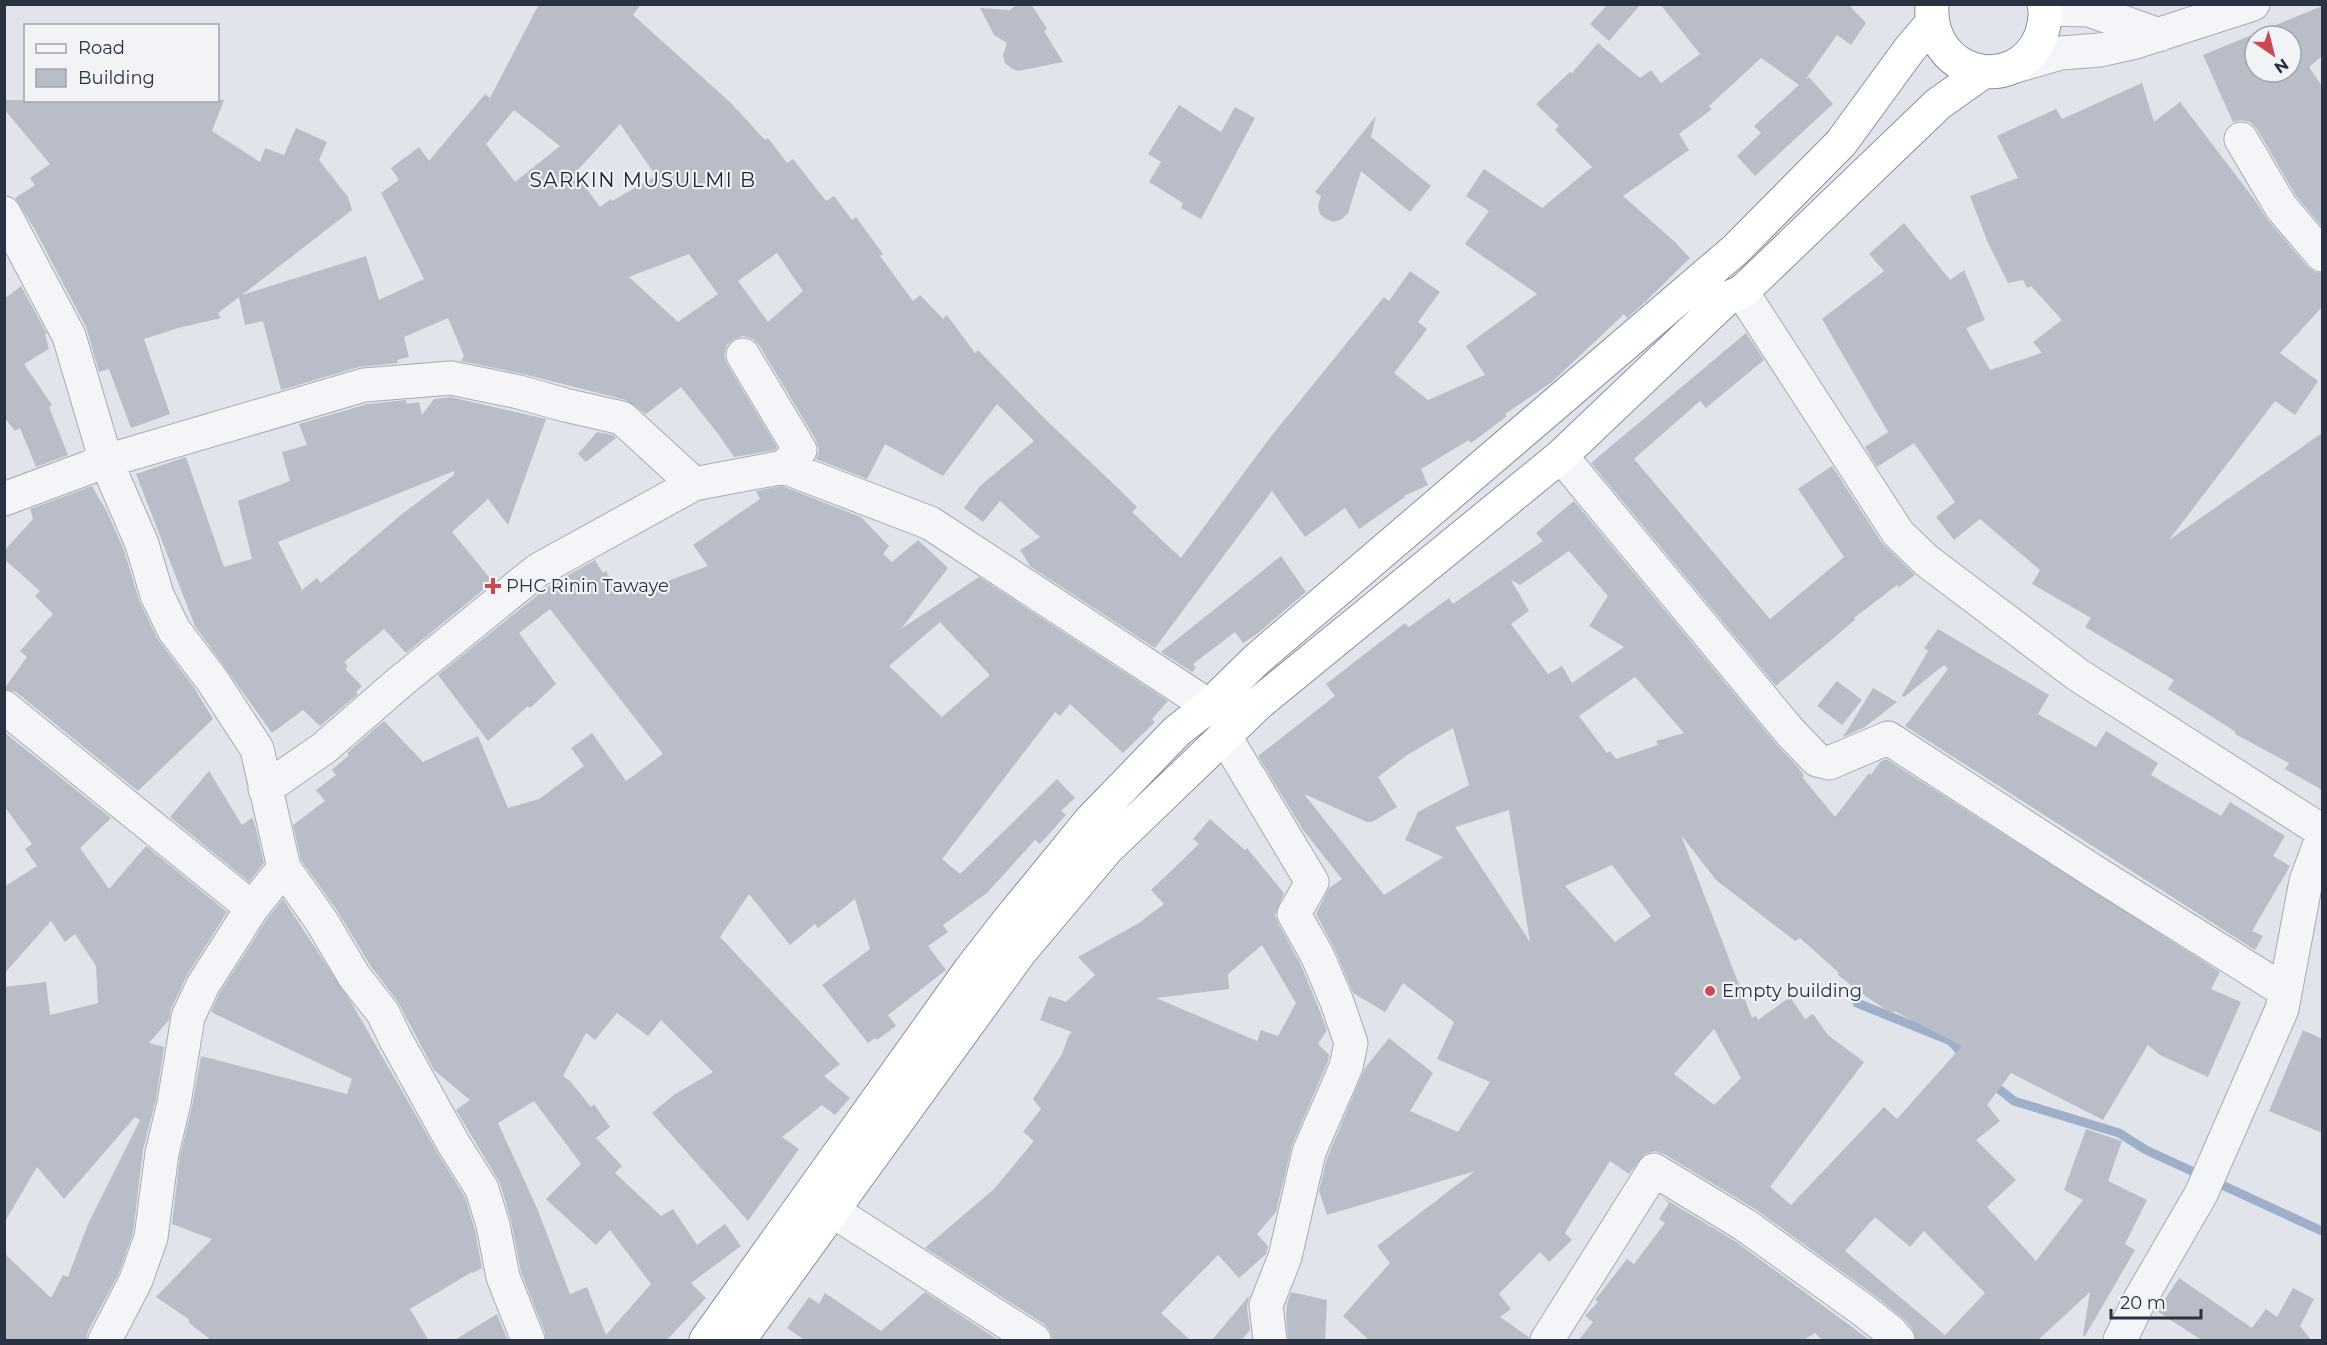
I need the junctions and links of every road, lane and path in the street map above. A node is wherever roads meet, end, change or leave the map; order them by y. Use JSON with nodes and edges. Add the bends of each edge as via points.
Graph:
{"nodes":[{"id":1,"x":2253,"y":4,"type":"edge"},
{"id":2,"x":2045,"y":7,"type":"edge"},
{"id":3,"x":1932,"y":14,"type":"edge"},
{"id":4,"x":2159,"y":35,"type":"junction"},
{"id":5,"x":1996,"y":70,"type":"junction"},
{"id":6,"x":2241,"y":139,"type":"dead end"},
{"id":7,"x":4,"y":213,"type":"edge"},
{"id":8,"x":2322,"y":255,"type":"edge"},
{"id":9,"x":1742,"y":292,"type":"junction"},
{"id":10,"x":743,"y":355,"type":"dead end"},
{"id":11,"x":1561,"y":456,"type":"junction"},
{"id":12,"x":106,"y":461,"type":"junction"},
{"id":13,"x":784,"y":467,"type":"junction"},
{"id":14,"x":694,"y":484,"type":"junction"},
{"id":15,"x":4,"y":499,"type":"edge"},
{"id":16,"x":1209,"y":706,"type":"junction"},
{"id":17,"x":4,"y":707,"type":"edge"},
{"id":18,"x":1224,"y":735,"type":"junction"},
{"id":19,"x":266,"y":789,"type":"junction"},
{"id":20,"x":2322,"y":831,"type":"edge"},
{"id":21,"x":2322,"y":837,"type":"edge"},
{"id":22,"x":284,"y":868,"type":"junction"},
{"id":23,"x":252,"y":908,"type":"junction"},
{"id":24,"x":2286,"y":992,"type":"junction"},
{"id":25,"x":833,"y":1211,"type":"junction"},
{"id":26,"x":105,"y":1341,"type":"edge"},
{"id":27,"x":528,"y":1341,"type":"edge"},
{"id":28,"x":706,"y":1341,"type":"edge"},
{"id":29,"x":740,"y":1341,"type":"edge"},
{"id":30,"x":1034,"y":1341,"type":"edge"},
{"id":31,"x":1270,"y":1341,"type":"edge"},
{"id":32,"x":1547,"y":1341,"type":"edge"},
{"id":33,"x":1898,"y":1341,"type":"edge"},
{"id":34,"x":2120,"y":1341,"type":"edge"}],
"edges":[{"from":1,"to":4,"type":"street"},
{"from":2,"to":4,"type":"street","via":[[2089,10]]},
{"from":2,"to":5,"type":"highway","via":[[2044,28],[2037,45],[2025,59]]},
{"from":3,"to":5,"type":"highway","via":[[1938,42],[1949,57],[1965,67]]},
{"from":3,"to":16,"type":"highway","via":[[1841,143],[1735,250],[1274,645]]},
{"from":4,"to":5,"type":"street","via":[[2100,50],[2061,52]]},
{"from":5,"to":9,"type":"highway","via":[[1938,104]]},
{"from":6,"to":8,"type":"street","via":[[2281,207]]},
{"from":7,"to":12,"type":"street","via":[[69,336]]},
{"from":9,"to":11,"type":"highway","via":[[1727,298]]},
{"from":9,"to":20,"type":"street","via":[[1892,525],[1927,561],[2079,675]]},
{"from":10,"to":13,"type":"street","via":[[801,450]]},
{"from":11,"to":18,"type":"highway"},
{"from":11,"to":24,"type":"street","via":[[1817,760],[1829,763],[1888,738]]},
{"from":12,"to":14,"type":"street","via":[[364,385],[451,378],[622,418]]},
{"from":12,"to":15,"type":"street"},
{"from":12,"to":19,"type":"street","via":[[174,630],[257,749]]},
{"from":13,"to":14,"type":"street"},
{"from":13,"to":16,"type":"street","via":[[930,523]]},
{"from":14,"to":19,"type":"street","via":[[538,570],[324,748]]},
{"from":16,"to":28,"type":"highway","via":[[1177,731],[1090,821],[1009,920]]},
{"from":17,"to":23,"type":"street"},
{"from":18,"to":25,"type":"highway","via":[[1107,849],[1061,901]]},
{"from":18,"to":31,"type":"street","via":[[1312,882],[1294,914],[1318,957],[1351,1043],[1342,1078],[1309,1152],[1285,1257],[1266,1305]]},
{"from":19,"to":22,"type":"street"},
{"from":21,"to":24,"type":"street","via":[[2306,881]]},
{"from":22,"to":23,"type":"street"},
{"from":22,"to":27,"type":"street","via":[[354,976],[383,1013],[482,1189],[503,1276]]},
{"from":23,"to":26,"type":"street","via":[[203,985],[188,1017],[162,1153],[151,1237],[136,1280]]},
{"from":24,"to":34,"type":"street","via":[[2201,1194]]},
{"from":25,"to":29,"type":"highway"},
{"from":25,"to":30,"type":"street"},
{"from":32,"to":33,"type":"street","via":[[1654,1170],[1745,1225],[1863,1310]]}]}
